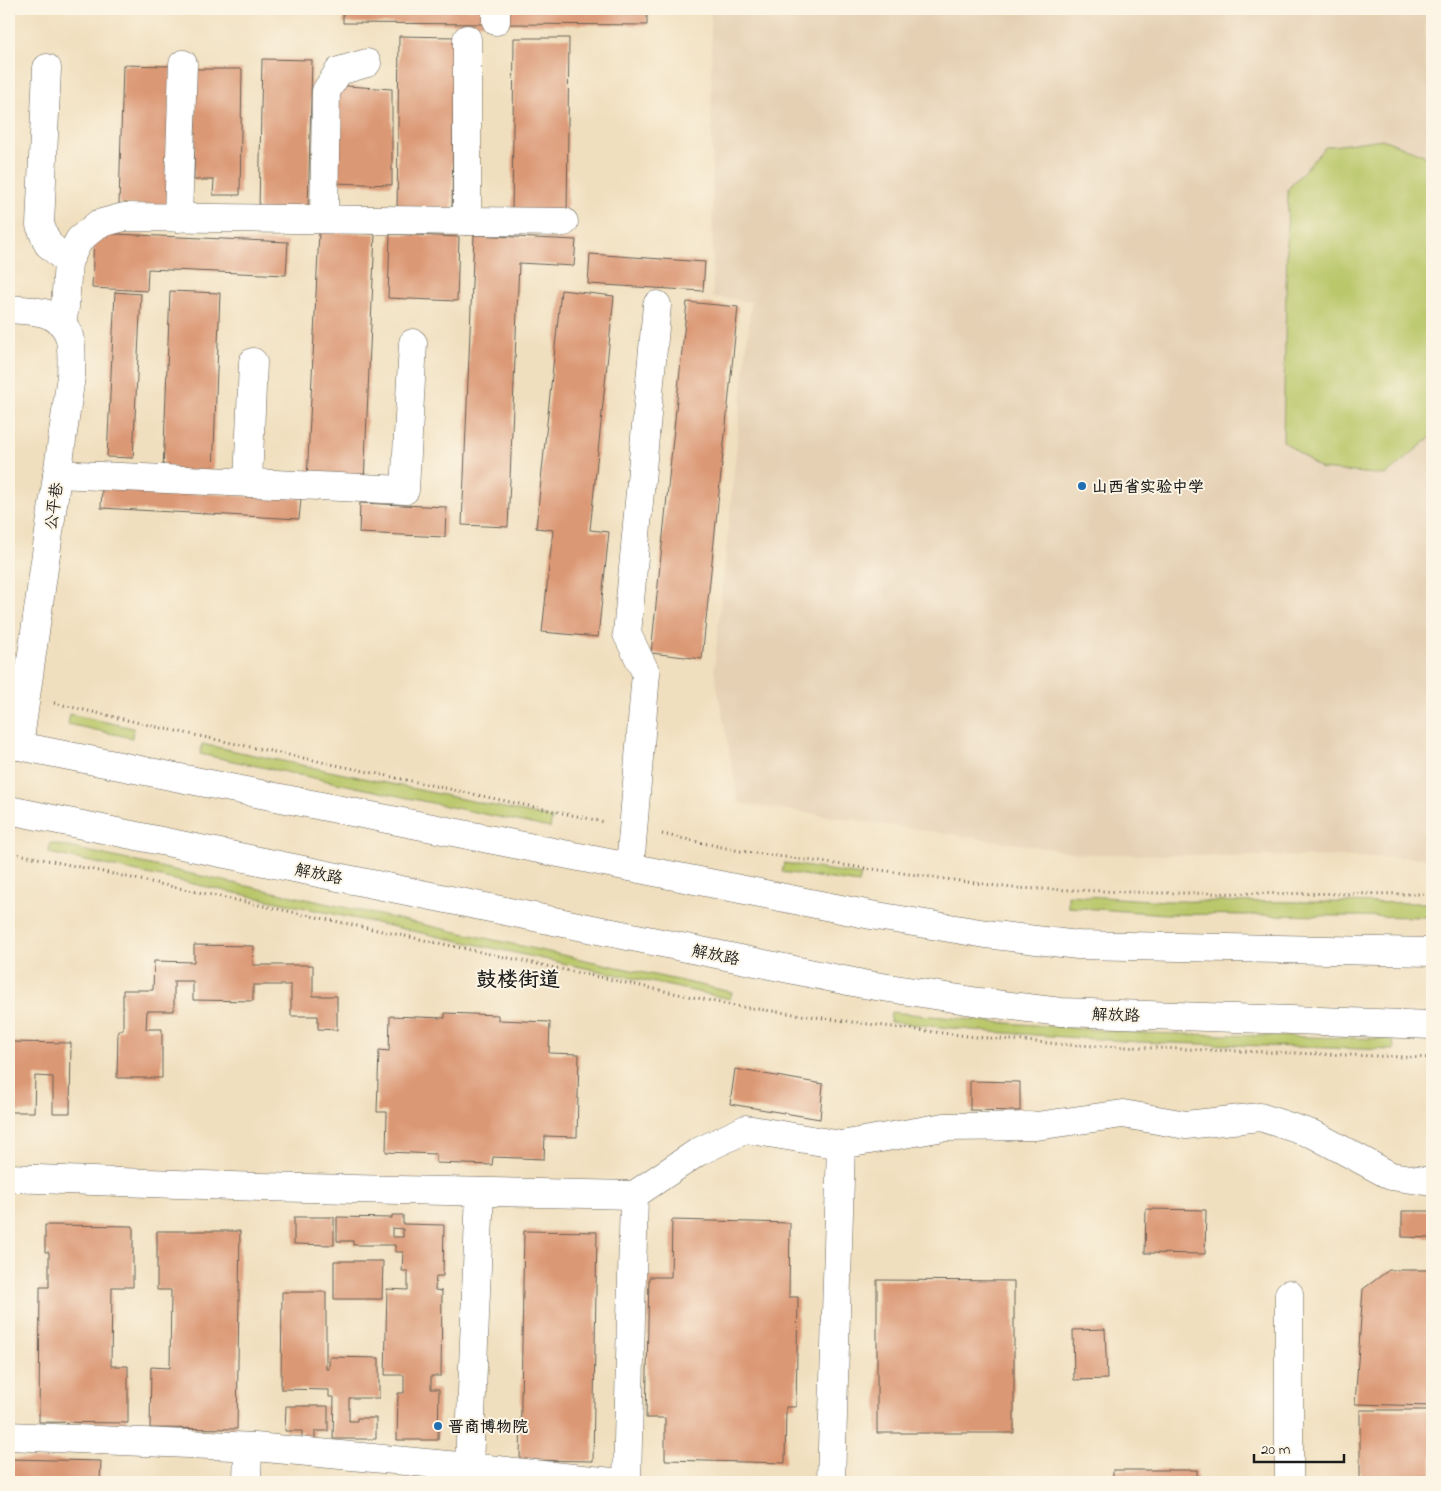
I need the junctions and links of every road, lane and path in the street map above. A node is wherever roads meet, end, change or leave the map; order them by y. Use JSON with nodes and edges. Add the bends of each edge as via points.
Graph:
{"nodes":[{"id":1,"x":468,"y":39,"type":"dead end"},
{"id":2,"x":367,"y":63,"type":"dead end"},
{"id":3,"x":183,"y":64,"type":"dead end"},
{"id":4,"x":47,"y":68,"type":"dead end"},
{"id":5,"x":178,"y":218,"type":"junction"},
{"id":6,"x":324,"y":219,"type":"junction"},
{"id":7,"x":466,"y":221,"type":"junction"},
{"id":8,"x":564,"y":222,"type":"dead end"},
{"id":9,"x":68,"y":262,"type":"junction"},
{"id":10,"x":657,"y":305,"type":"dead end"},
{"id":11,"x":9,"y":309,"type":"edge"},
{"id":12,"x":62,"y":322,"type":"junction"},
{"id":13,"x":413,"y":343,"type":"dead end"},
{"id":14,"x":252,"y":362,"type":"dead end"},
{"id":15,"x":58,"y":474,"type":"junction"},
{"id":16,"x":248,"y":483,"type":"junction"},
{"id":17,"x":26,"y":697,"type":"junction"},
{"id":18,"x":14,"y":745,"type":"edge"},
{"id":19,"x":9,"y":810,"type":"edge"},
{"id":20,"x":633,"y":828,"type":"junction"},
{"id":21,"x":9,"y":852,"type":"edge"},
{"id":22,"x":630,"y":867,"type":"junction"},
{"id":23,"x":1432,"y":894,"type":"edge"},
{"id":24,"x":1432,"y":952,"type":"edge"},
{"id":25,"x":860,"y":1023,"type":"dead end"},
{"id":26,"x":1432,"y":1025,"type":"edge"},
{"id":27,"x":841,"y":1146,"type":"junction"},
{"id":28,"x":9,"y":1178,"type":"edge"},
{"id":29,"x":1432,"y":1182,"type":"edge"},
{"id":30,"x":480,"y":1192,"type":"junction"},
{"id":31,"x":634,"y":1195,"type":"junction"},
{"id":32,"x":1289,"y":1294,"type":"dead end"},
{"id":33,"x":9,"y":1436,"type":"edge"},
{"id":34,"x":248,"y":1447,"type":"junction"},
{"id":35,"x":470,"y":1466,"type":"junction"},
{"id":36,"x":383,"y":1470,"type":"edge"},
{"id":37,"x":247,"y":1482,"type":"edge"},
{"id":38,"x":612,"y":1482,"type":"edge"},
{"id":39,"x":627,"y":1482,"type":"edge"},
{"id":40,"x":832,"y":1482,"type":"edge"},
{"id":41,"x":1290,"y":1482,"type":"edge"}],
"edges":[{"from":1,"to":7,"type":"main road"},
{"from":2,"to":6,"type":"main road","via":[[339,71],[326,91]]},
{"from":3,"to":5,"type":"main road"},
{"from":4,"to":9,"type":"main road","via":[[40,225],[48,244]]},
{"from":5,"to":6,"type":"main road"},
{"from":5,"to":9,"type":"main road","via":[[124,217],[98,224],[79,240]]},
{"from":6,"to":7,"type":"main road"},
{"from":7,"to":8,"type":"main road"},
{"from":9,"to":12,"type":"main road"},
{"from":10,"to":20,"type":"main road","via":[[627,634],[646,673]]},
{"from":11,"to":12,"type":"main road","via":[[44,313]]},
{"from":12,"to":15,"type":"main road","name":"公平巷","via":[[72,349]]},
{"from":13,"to":16,"type":"main road","via":[[405,490]]},
{"from":14,"to":16,"type":"main road"},
{"from":15,"to":16,"type":"main road"},
{"from":15,"to":17,"type":"main road","name":"公平巷"},
{"from":17,"to":18,"type":"main road","name":"公平巷"},
{"from":17,"to":20,"type":"path"},
{"from":18,"to":22,"type":"main road"},
{"from":19,"to":26,"type":"main road","name":"解放路","via":[[863,984],[978,1002],[1061,1012]]},
{"from":20,"to":22,"type":"main road"},
{"from":20,"to":23,"type":"path","via":[[740,851],[1012,888],[1161,893]]},
{"from":21,"to":25,"type":"path","via":[[735,1006]]},
{"from":22,"to":24,"type":"main road","via":[[870,915],[1078,945]]},
{"from":27,"to":29,"type":"main road","via":[[944,1126],[1036,1126],[1123,1114],[1186,1125],[1260,1117],[1315,1135],[1390,1176]]},
{"from":27,"to":31,"type":"main road","via":[[746,1129],[698,1152]]},
{"from":27,"to":40,"type":"main road"},
{"from":28,"to":30,"type":"main road"},
{"from":30,"to":31,"type":"main road"},
{"from":30,"to":35,"type":"main road"},
{"from":31,"to":39,"type":"main road"},
{"from":32,"to":41,"type":"main road"},
{"from":33,"to":34,"type":"main road"},
{"from":34,"to":36,"type":"main road"},
{"from":34,"to":37,"type":"main road"},
{"from":35,"to":36,"type":"main road"},
{"from":35,"to":38,"type":"main road"}]}
